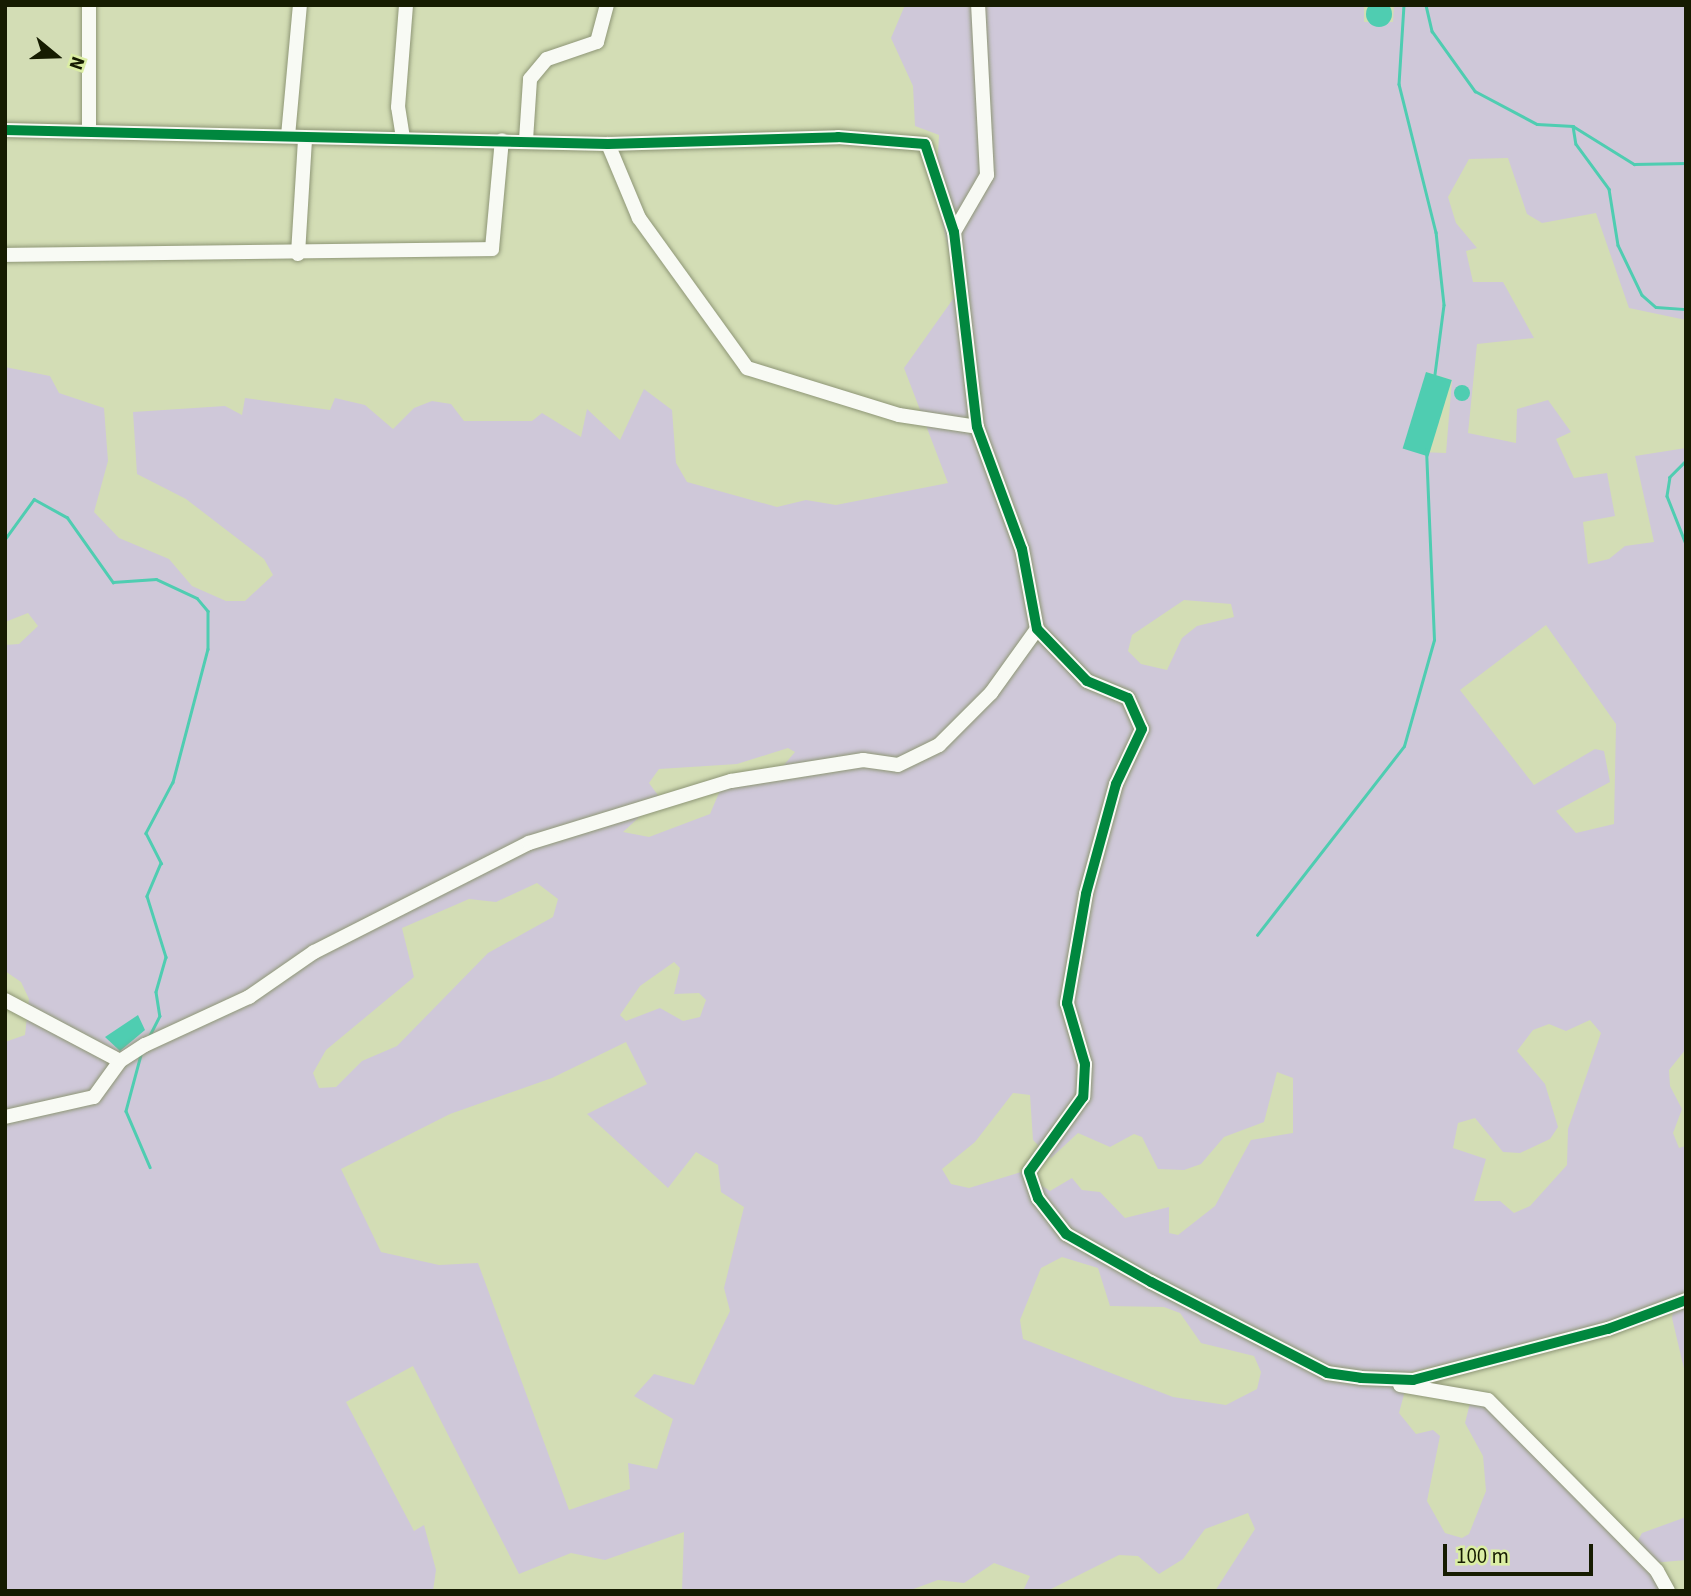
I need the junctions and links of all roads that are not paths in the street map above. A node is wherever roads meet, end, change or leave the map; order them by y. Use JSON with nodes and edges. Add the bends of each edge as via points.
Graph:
{"nodes":[{"id":1,"x":89,"y":5,"type":"edge"},
{"id":2,"x":300,"y":5,"type":"edge"},
{"id":3,"x":406,"y":5,"type":"edge"},
{"id":4,"x":607,"y":5,"type":"edge"},
{"id":5,"x":978,"y":5,"type":"edge"},
{"id":6,"x":5,"y":130,"type":"edge"},
{"id":7,"x":89,"y":130,"type":"junction"},
{"id":8,"x":288,"y":136,"type":"junction"},
{"id":9,"x":305,"y":138,"type":"junction"},
{"id":10,"x":403,"y":138,"type":"junction"},
{"id":11,"x":502,"y":140,"type":"junction"},
{"id":12,"x":526,"y":140,"type":"junction"},
{"id":13,"x":608,"y":144,"type":"junction"},
{"id":14,"x":954,"y":232,"type":"junction"},
{"id":15,"x":298,"y":254,"type":"junction"},
{"id":16,"x":5,"y":255,"type":"edge"},
{"id":17,"x":977,"y":427,"type":"junction"},
{"id":18,"x":1037,"y":629,"type":"junction"},
{"id":19,"x":5,"y":1000,"type":"edge"},
{"id":20,"x":121,"y":1061,"type":"junction"},
{"id":21,"x":5,"y":1117,"type":"edge"},
{"id":22,"x":1686,"y":1300,"type":"edge"},
{"id":23,"x":1361,"y":1378,"type":"junction"},
{"id":24,"x":1668,"y":1591,"type":"edge"}],
"edges":[{"from":1,"to":7,"type":"street"},
{"from":2,"to":8,"type":"street"},
{"from":3,"to":10,"type":"street","via":[[398,107]]},
{"from":4,"to":12,"type":"street","via":[[597,42],[547,58],[530,79]]},
{"from":5,"to":14,"type":"street","via":[[987,174]]},
{"from":6,"to":7,"type":"street"},
{"from":7,"to":8,"type":"street"},
{"from":8,"to":9,"type":"street"},
{"from":9,"to":10,"type":"street"},
{"from":9,"to":15,"type":"street"},
{"from":10,"to":11,"type":"street"},
{"from":11,"to":12,"type":"street"},
{"from":11,"to":15,"type":"street","via":[[492,249]]},
{"from":12,"to":13,"type":"street"},
{"from":13,"to":14,"type":"street","via":[[910,138],[933,155]]},
{"from":13,"to":17,"type":"street","via":[[639,218],[747,368],[899,415]]},
{"from":14,"to":17,"type":"street"},
{"from":15,"to":16,"type":"street"},
{"from":17,"to":18,"type":"street","via":[[1021,549]]},
{"from":18,"to":20,"type":"street","via":[[939,745],[898,765],[863,760],[731,781],[529,843],[314,952],[249,997],[149,1043]]},
{"from":18,"to":23,"type":"street","via":[[1087,681],[1128,698],[1142,729],[1116,784],[1089,881],[1067,1003],[1085,1064],[1083,1097],[1029,1172],[1038,1198],[1066,1234],[1151,1283],[1327,1373]]},
{"from":19,"to":20,"type":"street"},
{"from":20,"to":21,"type":"street","via":[[94,1097]]},
{"from":22,"to":23,"type":"street","via":[[1608,1329],[1413,1380]]},
{"from":23,"to":24,"type":"street","via":[[1488,1400],[1657,1571]]}]}
